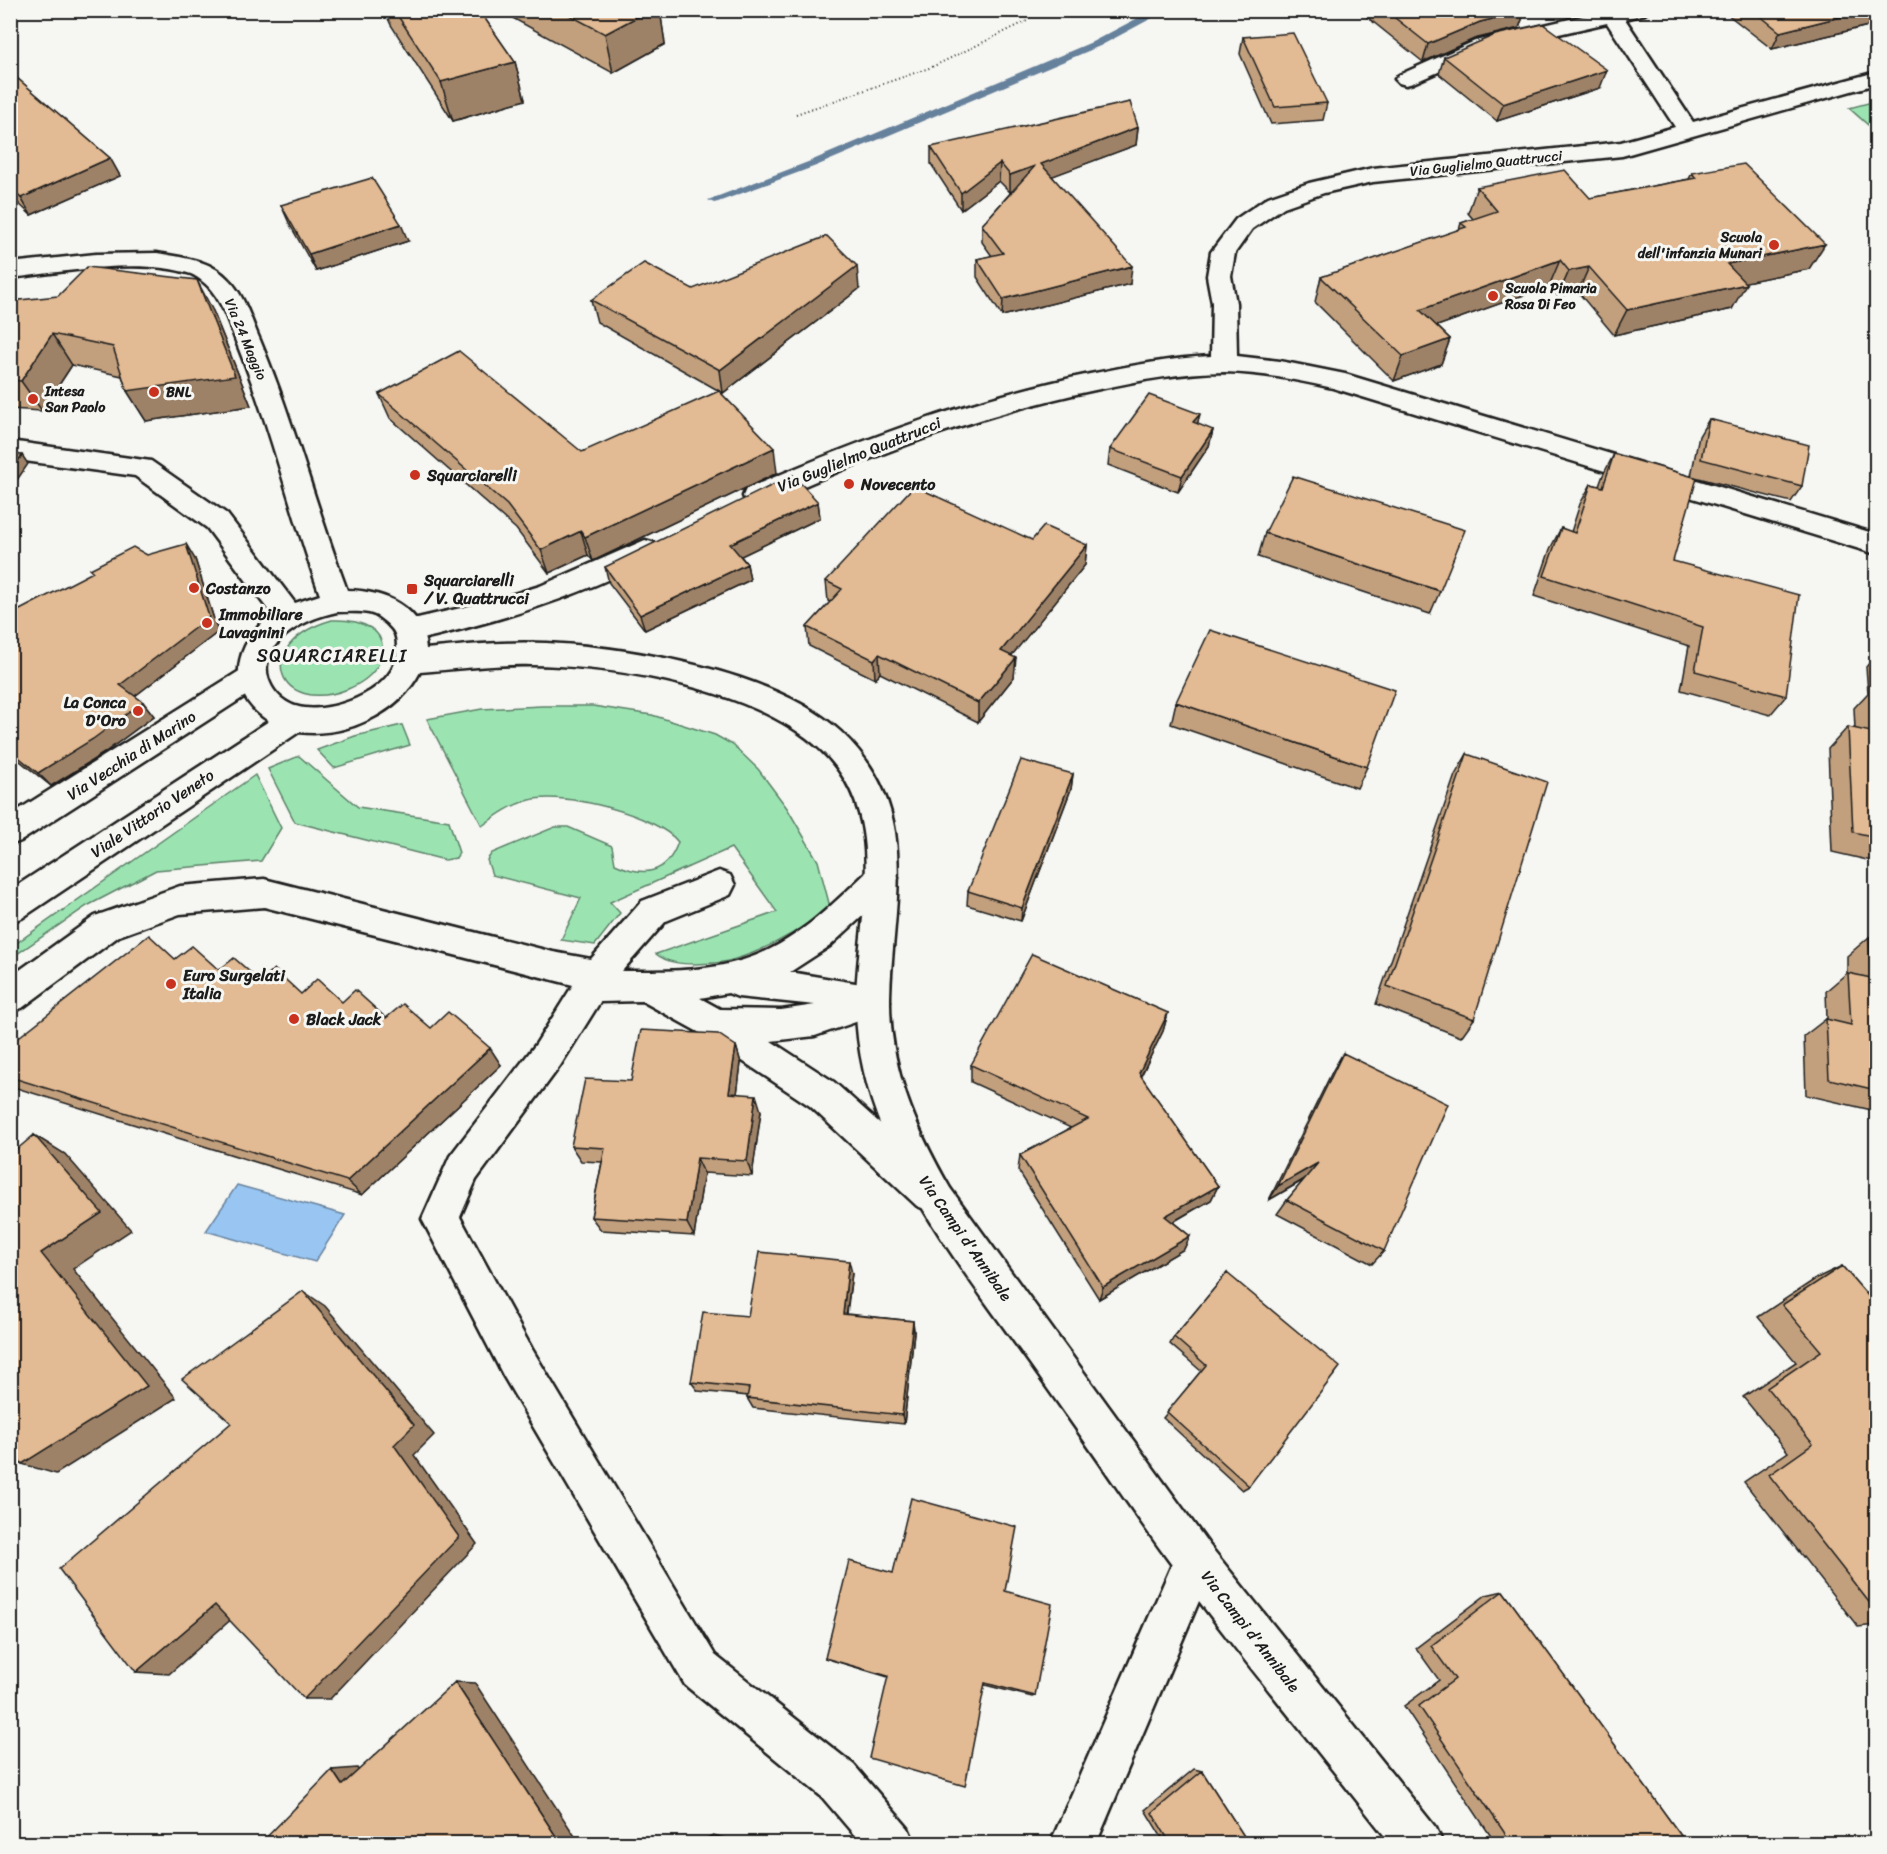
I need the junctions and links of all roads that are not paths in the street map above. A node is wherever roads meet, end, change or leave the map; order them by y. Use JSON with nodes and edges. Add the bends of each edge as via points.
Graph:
{"nodes":[{"id":1,"x":1638,"y":10,"type":"edge"},
{"id":2,"x":1613,"y":16,"type":"junction"},
{"id":3,"x":1876,"y":78,"type":"edge"},
{"id":4,"x":1406,"y":79,"type":"dead end"},
{"id":5,"x":1688,"y":131,"type":"junction"},
{"id":6,"x":10,"y":271,"type":"edge"},
{"id":7,"x":1224,"y":364,"type":"junction"},
{"id":8,"x":10,"y":450,"type":"edge"},
{"id":9,"x":734,"y":506,"type":"edge"},
{"id":10,"x":667,"y":539,"type":"edge"},
{"id":11,"x":1876,"y":544,"type":"edge"},
{"id":12,"x":337,"y":601,"type":"junction"},
{"id":13,"x":290,"y":617,"type":"junction"},
{"id":14,"x":410,"y":647,"type":"junction"},
{"id":15,"x":251,"y":678,"type":"junction"},
{"id":16,"x":295,"y":719,"type":"junction"},
{"id":17,"x":10,"y":832,"type":"edge"},
{"id":18,"x":882,"y":878,"type":"junction"},
{"id":19,"x":719,"y":885,"type":"dead end"},
{"id":20,"x":10,"y":908,"type":"edge"},
{"id":21,"x":720,"y":980,"type":"junction"},
{"id":22,"x":594,"y":981,"type":"junction"},
{"id":23,"x":644,"y":985,"type":"junction"},
{"id":24,"x":10,"y":997,"type":"edge"},
{"id":25,"x":873,"y":1001,"type":"junction"},
{"id":26,"x":714,"y":1023,"type":"junction"},
{"id":27,"x":938,"y":1201,"type":"junction"},
{"id":28,"x":1195,"y":1561,"type":"junction"},
{"id":29,"x":892,"y":1844,"type":"edge"},
{"id":30,"x":1073,"y":1844,"type":"edge"},
{"id":31,"x":1420,"y":1844,"type":"edge"}],
"edges":[{"from":1,"to":2,"type":"main road"},
{"from":2,"to":4,"type":"main road","via":[[1482,45]]},
{"from":2,"to":5,"type":"main road"},
{"from":3,"to":5,"type":"main road","name":"Via Guglielmo Quattrucci"},
{"from":5,"to":7,"type":"main road","name":"Via Guglielmo Quattrucci","via":[[1622,149],[1373,175],[1276,202],[1244,224],[1223,252],[1219,276],[1224,303]]},
{"from":6,"to":12,"type":"main road","name":"Via 24 Maggio","via":[[96,261],[157,260],[201,269],[221,285],[266,386]]},
{"from":7,"to":9,"type":"main road","name":"Via Guglielmo Quattrucci","via":[[1128,375],[979,409],[870,447]]},
{"from":7,"to":11,"type":"main road","name":"Via Guglielmo Quattrucci","via":[[1284,369],[1336,380]]},
{"from":8,"to":13,"type":"main road","via":[[142,468],[217,521]]},
{"from":10,"to":14,"type":"main road","via":[[601,573],[533,600],[474,617]]},
{"from":12,"to":13,"type":"main road","via":[[313,606]]},
{"from":12,"to":14,"type":"main road","via":[[382,606],[398,617]]},
{"from":13,"to":15,"type":"main road","via":[[260,645]]},
{"from":14,"to":16,"type":"main road","via":[[401,680],[366,709],[342,718]]},
{"from":14,"to":18,"type":"main road","name":"Via Campi d'Annibale","via":[[587,657],[672,670],[754,696],[781,709],[821,734],[855,766],[877,822]]},
{"from":15,"to":16,"type":"main road","via":[[258,696],[273,710]]},
{"from":15,"to":17,"type":"main road","name":"Via Vecchia di Marino"},
{"from":16,"to":20,"type":"main road","name":"Viale Vittorio Veneto"},
{"from":18,"to":21,"type":"main road","via":[[795,951],[774,964]]},
{"from":18,"to":25,"type":"main road","name":"Via Campi d'Annibale"},
{"from":19,"to":22,"type":"main road","via":[[654,911]]},
{"from":21,"to":23,"type":"main road"},
{"from":21,"to":25,"type":"main road"},
{"from":22,"to":23,"type":"main road"},
{"from":22,"to":24,"type":"main road","via":[[264,893],[180,900],[107,926]]},
{"from":22,"to":29,"type":"main road","via":[[548,1055],[463,1168],[441,1219],[518,1363],[700,1670],[838,1781]]},
{"from":23,"to":26,"type":"main road"},
{"from":25,"to":26,"type":"main road","via":[[795,1026]]},
{"from":25,"to":27,"type":"main road","name":"Via Campi d'Annibale","via":[[885,1091],[905,1142]]},
{"from":26,"to":27,"type":"main road","via":[[822,1094]]},
{"from":27,"to":28,"type":"main road","name":"Via Campi d'Annibale"},
{"from":28,"to":30,"type":"main road"},
{"from":28,"to":31,"type":"main road","name":"Via Campi d'Annibale"}]}
